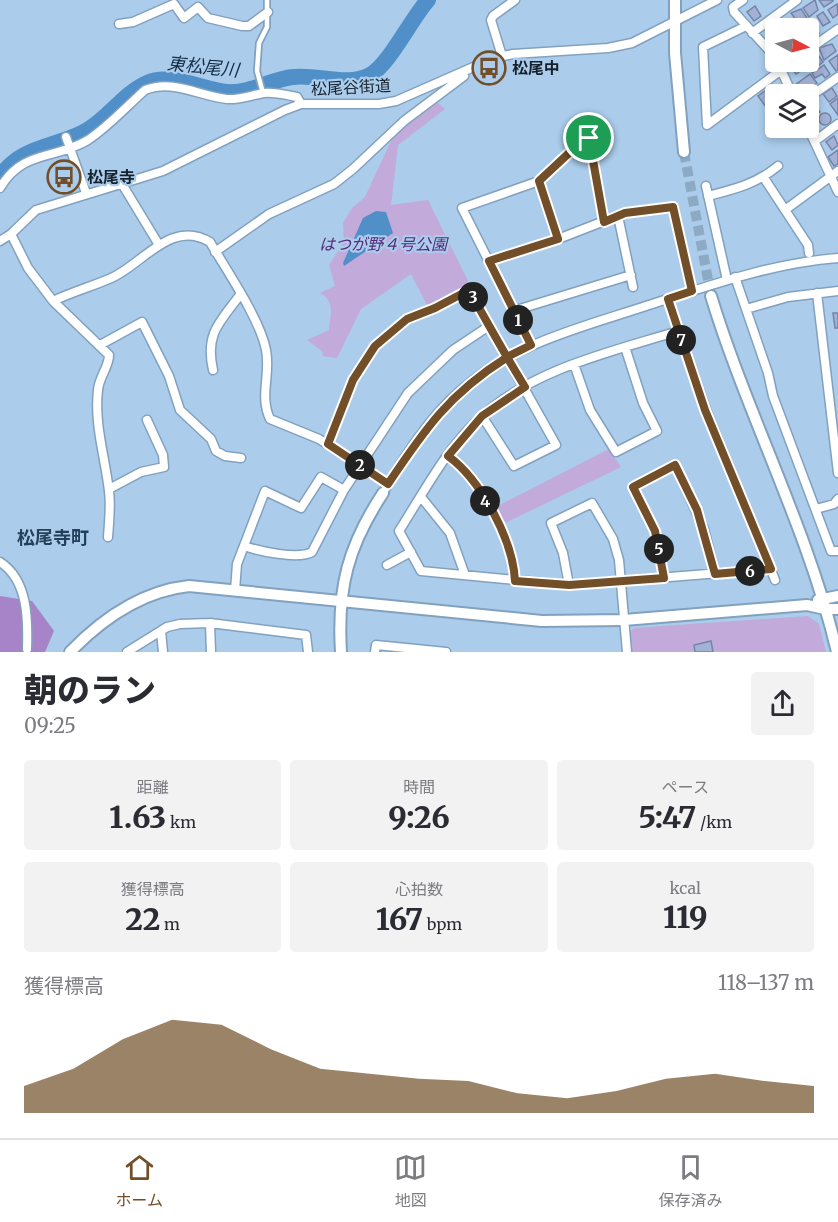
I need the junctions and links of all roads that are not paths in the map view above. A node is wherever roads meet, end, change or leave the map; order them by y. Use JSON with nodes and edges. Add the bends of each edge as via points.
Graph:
{"nodes":[{"id":1,"x":267,"y":0,"type":"edge"},
{"id":2,"x":515,"y":0,"type":"edge"},
{"id":3,"x":675,"y":0,"type":"edge"},
{"id":4,"x":717,"y":0,"type":"edge"},
{"id":5,"x":742,"y":0,"type":"edge"},
{"id":6,"x":797,"y":0,"type":"edge"},
{"id":7,"x":268,"y":12,"type":"junction"},
{"id":8,"x":675,"y":22,"type":"junction"},
{"id":9,"x":119,"y":24,"type":"dead end"},
{"id":10,"x":744,"y":27,"type":"junction"},
{"id":11,"x":838,"y":28,"type":"edge"},
{"id":12,"x":752,"y":33,"type":"junction"},
{"id":13,"x":819,"y":42,"type":"edge"},
{"id":14,"x":765,"y":44,"type":"edge"},
{"id":15,"x":502,"y":56,"type":"junction"},
{"id":16,"x":476,"y":66,"type":"junction"},
{"id":17,"x":768,"y":72,"type":"edge"},
{"id":18,"x":838,"y":77,"type":"edge"},
{"id":19,"x":819,"y":90,"type":"edge"},
{"id":20,"x":263,"y":93,"type":"junction"},
{"id":21,"x":301,"y":104,"type":"junction"},
{"id":22,"x":838,"y":124,"type":"edge"},
{"id":23,"x":813,"y":138,"type":"edge"},
{"id":24,"x":815,"y":141,"type":"junction"},
{"id":25,"x":69,"y":142,"type":"junction"},
{"id":26,"x":684,"y":152,"type":"tunnel mouth"},
{"id":27,"x":778,"y":166,"type":"dead end"},
{"id":28,"x":838,"y":171,"type":"edge"},
{"id":29,"x":830,"y":177,"type":"junction"},
{"id":30,"x":764,"y":178,"type":"junction"},
{"id":31,"x":539,"y":181,"type":"junction"},
{"id":32,"x":122,"y":184,"type":"junction"},
{"id":33,"x":0,"y":188,"type":"edge"},
{"id":34,"x":838,"y":192,"type":"edge"},
{"id":35,"x":86,"y":193,"type":"junction"},
{"id":36,"x":785,"y":210,"type":"junction"},
{"id":37,"x":618,"y":216,"type":"junction"},
{"id":38,"x":604,"y":222,"type":"junction"},
{"id":39,"x":11,"y":234,"type":"junction"},
{"id":40,"x":558,"y":239,"type":"junction"},
{"id":41,"x":0,"y":241,"type":"edge"},
{"id":42,"x":159,"y":245,"type":"junction"},
{"id":43,"x":216,"y":252,"type":"junction"},
{"id":44,"x":809,"y":253,"type":"dead end"},
{"id":45,"x":838,"y":258,"type":"edge"},
{"id":46,"x":489,"y":261,"type":"junction"},
{"id":47,"x":631,"y":275,"type":"junction"},
{"id":48,"x":731,"y":278,"type":"junction"},
{"id":49,"x":633,"y":287,"type":"dead end"},
{"id":50,"x":692,"y":291,"type":"junction"},
{"id":51,"x":838,"y":291,"type":"edge"},
{"id":52,"x":817,"y":293,"type":"junction"},
{"id":53,"x":240,"y":295,"type":"junction"},
{"id":54,"x":711,"y":296,"type":"tunnel mouth"},
{"id":55,"x":668,"y":299,"type":"junction"},
{"id":56,"x":53,"y":301,"type":"junction"},
{"id":57,"x":746,"y":309,"type":"junction"},
{"id":58,"x":513,"y":311,"type":"junction"},
{"id":59,"x":489,"y":326,"type":"junction"},
{"id":60,"x":678,"y":331,"type":"junction"},
{"id":61,"x":100,"y":345,"type":"junction"},
{"id":62,"x":531,"y":345,"type":"junction"},
{"id":63,"x":626,"y":347,"type":"junction"},
{"id":64,"x":507,"y":357,"type":"junction"},
{"id":65,"x":574,"y":364,"type":"junction"},
{"id":66,"x":213,"y":370,"type":"dead end"},
{"id":67,"x":525,"y":387,"type":"junction"},
{"id":68,"x":482,"y":416,"type":"junction"},
{"id":69,"x":147,"y":420,"type":"dead end"},
{"id":70,"x":328,"y":444,"type":"junction"},
{"id":71,"x":448,"y":456,"type":"junction"},
{"id":72,"x":241,"y":458,"type":"dead end"},
{"id":73,"x":362,"y":466,"type":"junction"},
{"id":74,"x":838,"y":473,"type":"edge"},
{"id":75,"x":109,"y":489,"type":"junction"},
{"id":76,"x":385,"y":489,"type":"junction"},
{"id":77,"x":344,"y":490,"type":"junction"},
{"id":78,"x":420,"y":497,"type":"junction"},
{"id":79,"x":838,"y":500,"type":"edge"},
{"id":80,"x":816,"y":509,"type":"junction"},
{"id":81,"x":108,"y":537,"type":"dead end"},
{"id":82,"x":244,"y":546,"type":"junction"},
{"id":83,"x":838,"y":551,"type":"edge"},
{"id":84,"x":411,"y":552,"type":"junction"},
{"id":85,"x":0,"y":562,"type":"edge"},
{"id":86,"x":387,"y":565,"type":"dead end"},
{"id":87,"x":771,"y":569,"type":"junction"},
{"id":88,"x":715,"y":574,"type":"junction"},
{"id":89,"x":465,"y":575,"type":"junction"},
{"id":90,"x":664,"y":578,"type":"junction"},
{"id":91,"x":775,"y":580,"type":"dead end"},
{"id":92,"x":515,"y":581,"type":"junction"},
{"id":93,"x":621,"y":582,"type":"junction"},
{"id":94,"x":569,"y":585,"type":"junction"},
{"id":95,"x":236,"y":590,"type":"junction"},
{"id":96,"x":838,"y":596,"type":"edge"},
{"id":97,"x":822,"y":597,"type":"junction"},
{"id":98,"x":340,"y":602,"type":"junction"},
{"id":99,"x":807,"y":605,"type":"junction"},
{"id":100,"x":825,"y":609,"type":"junction"},
{"id":101,"x":838,"y":609,"type":"edge"},
{"id":102,"x":624,"y":620,"type":"junction"},
{"id":103,"x":210,"y":623,"type":"junction"},
{"id":104,"x":161,"y":631,"type":"junction"},
{"id":105,"x":27,"y":651,"type":"edge"},
{"id":106,"x":70,"y":652,"type":"edge"},
{"id":107,"x":127,"y":652,"type":"edge"},
{"id":108,"x":163,"y":652,"type":"edge"},
{"id":109,"x":211,"y":652,"type":"edge"},
{"id":110,"x":308,"y":652,"type":"edge"},
{"id":111,"x":341,"y":652,"type":"edge"},
{"id":112,"x":375,"y":652,"type":"edge"},
{"id":113,"x":446,"y":652,"type":"edge"},
{"id":114,"x":627,"y":652,"type":"edge"},
{"id":115,"x":837,"y":652,"type":"edge"}],
"edges":[{"from":1,"to":7,"type":"lane"},
{"from":2,"to":15,"type":"street","via":[[491,20]]},
{"from":3,"to":8,"type":"street"},
{"from":4,"to":8,"type":"street","name":"松尾谷街道"},
{"from":5,"to":10,"type":"street","via":[[734,12]]},
{"from":6,"to":12,"type":"street"},
{"from":7,"to":9,"type":"street","via":[[249,26],[242,26],[208,18],[198,7],[184,18],[174,4]]},
{"from":7,"to":20,"type":"lane","via":[[267,27],[259,43],[257,71]]},
{"from":8,"to":15,"type":"street","name":"松尾谷街道","via":[[624,44]]},
{"from":8,"to":26,"type":"street"},
{"from":10,"to":12,"type":"street"},
{"from":10,"to":17,"type":"street","via":[[703,47],[707,124]]},
{"from":11,"to":13,"type":"street"},
{"from":12,"to":14,"type":"street"},
{"from":15,"to":16,"type":"street","name":"松尾谷街道"},
{"from":16,"to":21,"type":"street","name":"松尾谷街道","via":[[396,101]]},
{"from":16,"to":43,"type":"street","via":[[404,121],[334,184],[269,214]]},
{"from":18,"to":19,"type":"street"},
{"from":20,"to":21,"type":"street","via":[[297,97]]},
{"from":20,"to":25,"type":"street","via":[[228,99],[179,87],[155,86],[145,90],[88,140]]},
{"from":21,"to":32,"type":"street","name":"松尾谷街道","via":[[163,171]]},
{"from":22,"to":24,"type":"street"},
{"from":23,"to":24,"type":"street"},
{"from":24,"to":29,"type":"street"},
{"from":25,"to":33,"type":"street","via":[[16,167]]},
{"from":25,"to":35,"type":"street"},
{"from":27,"to":30,"type":"street"},
{"from":28,"to":29,"type":"street"},
{"from":29,"to":34,"type":"street"},
{"from":29,"to":36,"type":"street"},
{"from":30,"to":36,"type":"street"},
{"from":30,"to":48,"type":"street","via":[[746,186],[707,191]]},
{"from":31,"to":38,"type":"street","via":[[589,138]]},
{"from":31,"to":40,"type":"street"},
{"from":31,"to":46,"type":"street","via":[[460,205]]},
{"from":32,"to":35,"type":"street","name":"松尾谷街道"},
{"from":32,"to":42,"type":"street"},
{"from":35,"to":39,"type":"street","name":"松尾谷街道","via":[[36,210]]},
{"from":36,"to":44,"type":"street","via":[[808,245]]},
{"from":37,"to":38,"type":"street"},
{"from":37,"to":47,"type":"street"},
{"from":37,"to":50,"type":"street","via":[[673,207]]},
{"from":38,"to":40,"type":"street"},
{"from":39,"to":41,"type":"street","name":"松尾谷街道"},
{"from":39,"to":56,"type":"street","via":[[28,268]]},
{"from":40,"to":46,"type":"street"},
{"from":42,"to":43,"type":"street","via":[[190,235],[210,242]]},
{"from":42,"to":56,"type":"street","via":[[110,279]]},
{"from":43,"to":53,"type":"street"},
{"from":45,"to":48,"type":"street","via":[[793,262]]},
{"from":46,"to":58,"type":"street"},
{"from":47,"to":49,"type":"street"},
{"from":47,"to":58,"type":"street"},
{"from":48,"to":50,"type":"street"},
{"from":48,"to":57,"type":"street"},
{"from":50,"to":55,"type":"street"},
{"from":51,"to":52,"type":"street"},
{"from":52,"to":57,"type":"street"},
{"from":52,"to":74,"type":"street"},
{"from":53,"to":66,"type":"street","via":[[217,327],[208,349]]},
{"from":53,"to":70,"type":"street","via":[[264,342],[268,365],[264,398],[270,419]]},
{"from":54,"to":97,"type":"street","via":[[730,357]]},
{"from":55,"to":60,"type":"street"},
{"from":55,"to":62,"type":"street"},
{"from":56,"to":61,"type":"street"},
{"from":57,"to":80,"type":"street","via":[[773,396]]},
{"from":58,"to":62,"type":"street"},
{"from":59,"to":64,"type":"street"},
{"from":59,"to":70,"type":"street","via":[[469,290],[395,327],[359,368]]},
{"from":59,"to":73,"type":"street","via":[[453,350],[418,381]]},
{"from":60,"to":63,"type":"street"},
{"from":60,"to":87,"type":"street","via":[[705,410]]},
{"from":61,"to":72,"type":"street","via":[[142,322],[169,376],[180,410],[211,439],[216,451]]},
{"from":61,"to":75,"type":"street","via":[[109,355],[98,390],[100,446]]},
{"from":62,"to":64,"type":"street"},
{"from":63,"to":65,"type":"street"},
{"from":63,"to":65,"type":"street","via":[[643,404],[657,431],[616,452],[590,410]]},
{"from":64,"to":67,"type":"street"},
{"from":64,"to":76,"type":"street","via":[[460,390],[440,411]]},
{"from":65,"to":67,"type":"street"},
{"from":67,"to":68,"type":"street"},
{"from":67,"to":68,"type":"street","via":[[556,445],[514,466]]},
{"from":68,"to":71,"type":"street"},
{"from":69,"to":75,"type":"street","via":[[164,455],[164,467],[141,472]]},
{"from":70,"to":73,"type":"street"},
{"from":71,"to":78,"type":"street"},
{"from":71,"to":92,"type":"street","via":[[474,482],[503,533],[512,556]]},
{"from":73,"to":76,"type":"street"},
{"from":73,"to":77,"type":"street"},
{"from":75,"to":81,"type":"street"},
{"from":76,"to":98,"type":"street","via":[[348,559]]},
{"from":77,"to":82,"type":"street","via":[[318,543],[308,554],[259,551]]},
{"from":77,"to":82,"type":"street","via":[[321,477],[301,508],[265,491]]},
{"from":78,"to":84,"type":"street","via":[[399,531]]},
{"from":78,"to":89,"type":"street","via":[[450,533]]},
{"from":79,"to":80,"type":"street"},
{"from":80,"to":83,"type":"street","via":[[831,551]]},
{"from":82,"to":95,"type":"street","via":[[237,564]]},
{"from":84,"to":86,"type":"street"},
{"from":84,"to":89,"type":"street","via":[[421,571]]},
{"from":85,"to":105,"type":"street","via":[[11,569],[19,582],[26,612]]},
{"from":87,"to":88,"type":"street"},
{"from":87,"to":91,"type":"street"},
{"from":88,"to":90,"type":"street"},
{"from":88,"to":90,"type":"street","via":[[700,520],[675,465],[633,487],[655,531]]},
{"from":89,"to":92,"type":"street"},
{"from":90,"to":93,"type":"street"},
{"from":92,"to":94,"type":"street"},
{"from":93,"to":94,"type":"street"},
{"from":93,"to":94,"type":"street","via":[[613,539],[592,503],[550,523],[563,553]]},
{"from":93,"to":102,"type":"street"},
{"from":95,"to":98,"type":"street"},
{"from":95,"to":106,"type":"street","via":[[189,586],[152,594],[85,636]]},
{"from":96,"to":97,"type":"street"},
{"from":97,"to":99,"type":"street"},
{"from":97,"to":100,"type":"street"},
{"from":98,"to":102,"type":"street","via":[[521,620]]},
{"from":98,"to":111,"type":"street"},
{"from":99,"to":100,"type":"street"},
{"from":99,"to":102,"type":"street"},
{"from":100,"to":101,"type":"street"},
{"from":100,"to":115,"type":"street"},
{"from":102,"to":114,"type":"street"},
{"from":103,"to":104,"type":"street","via":[[180,624]]},
{"from":103,"to":109,"type":"street"},
{"from":103,"to":110,"type":"street","via":[[306,635]]},
{"from":104,"to":107,"type":"street"},
{"from":104,"to":108,"type":"street"},
{"from":112,"to":113,"type":"street","via":[[376,645]]}]}
